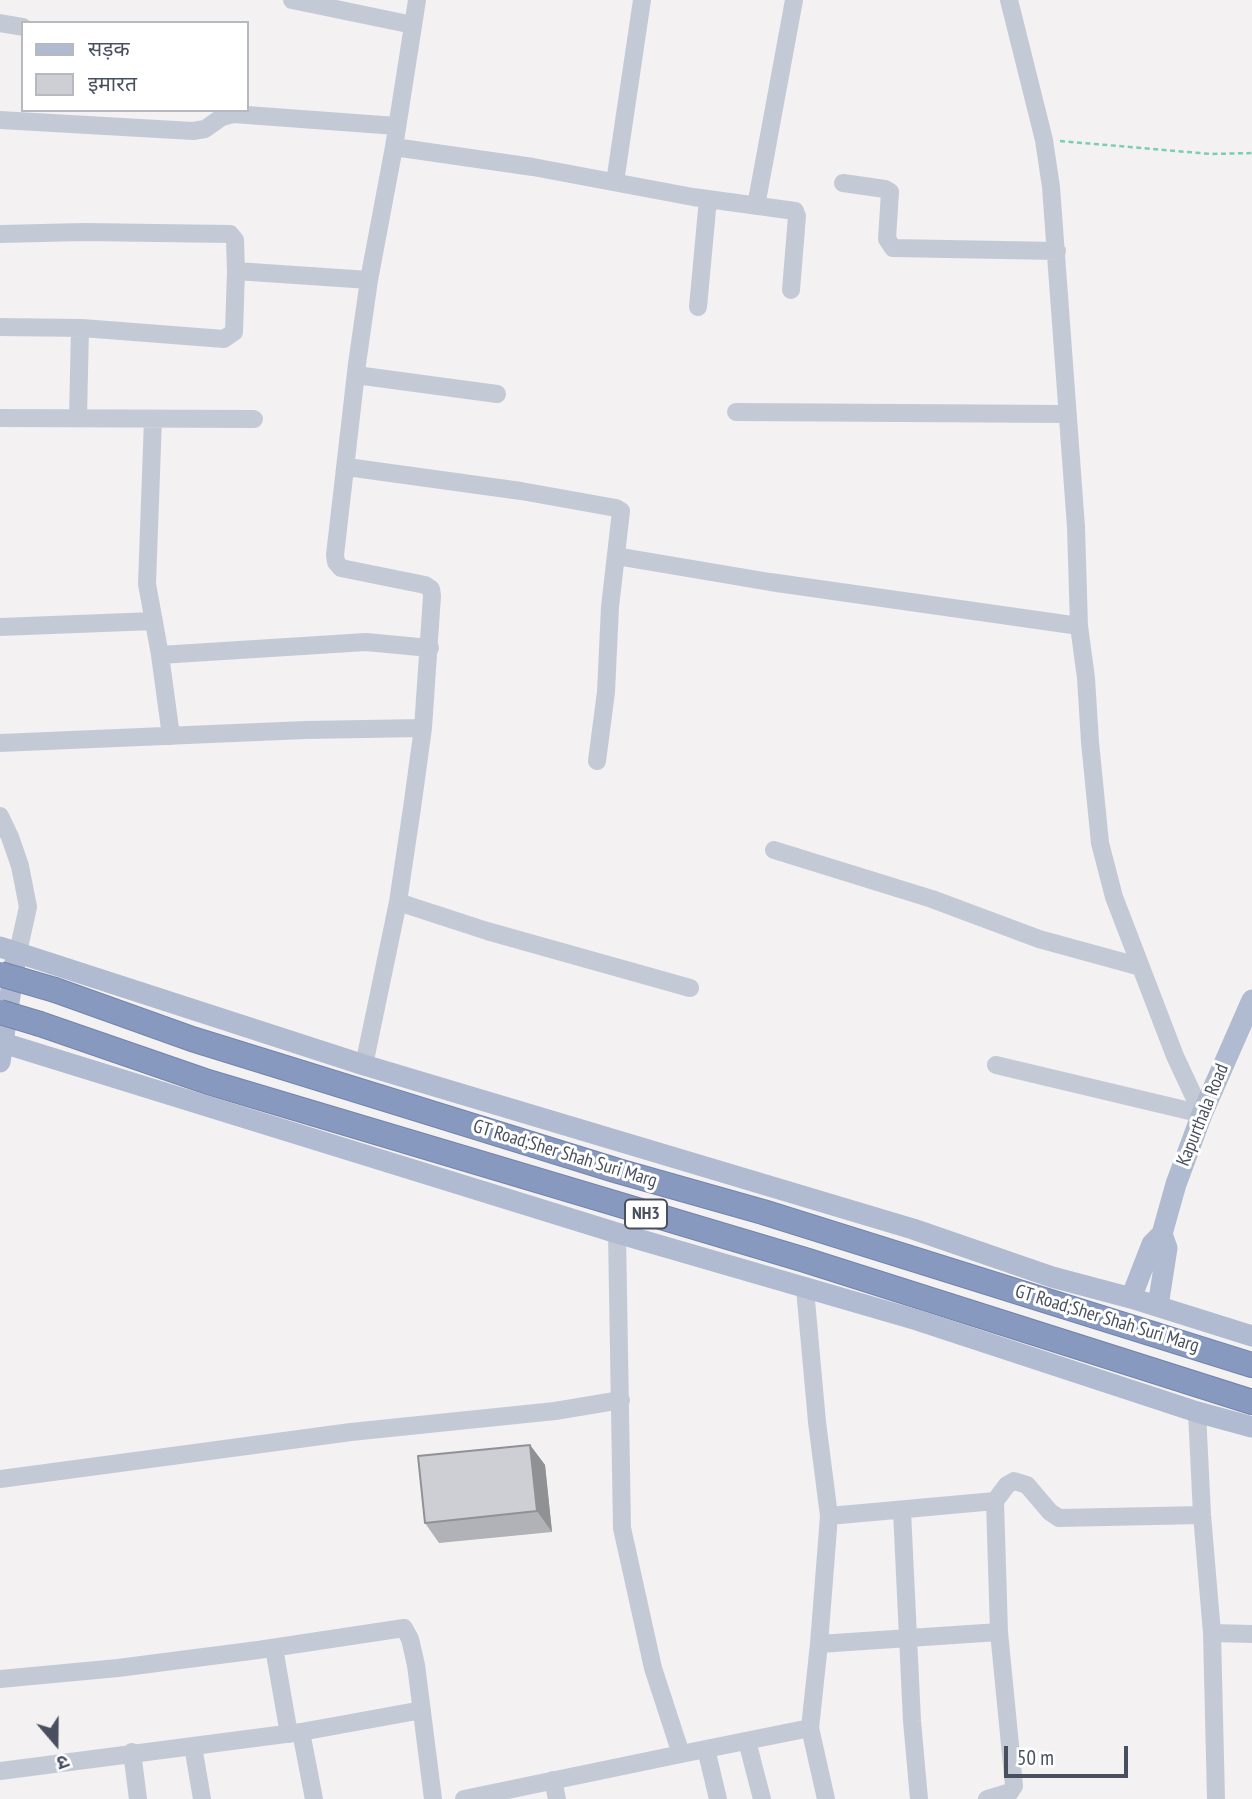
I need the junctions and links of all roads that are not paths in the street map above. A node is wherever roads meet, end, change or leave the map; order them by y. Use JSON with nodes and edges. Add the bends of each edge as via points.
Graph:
{"nodes":[{"id":1,"x":292,"y":0,"type":"edge"},
{"id":2,"x":416,"y":0,"type":"edge"},
{"id":3,"x":642,"y":0,"type":"edge"},
{"id":4,"x":794,"y":0,"type":"edge"},
{"id":5,"x":1009,"y":0,"type":"edge"},
{"id":6,"x":0,"y":23,"type":"edge"},
{"id":7,"x":413,"y":25,"type":"junction"},
{"id":8,"x":21,"y":27,"type":"edge"},
{"id":9,"x":0,"y":120,"type":"edge"},
{"id":10,"x":397,"y":126,"type":"junction"},
{"id":11,"x":394,"y":147,"type":"junction"},
{"id":12,"x":615,"y":182,"type":"junction"},
{"id":13,"x":843,"y":183,"type":"dead end"},
{"id":14,"x":708,"y":199,"type":"junction"},
{"id":15,"x":756,"y":206,"type":"junction"},
{"id":16,"x":0,"y":234,"type":"edge"},
{"id":17,"x":1057,"y":251,"type":"junction"},
{"id":18,"x":236,"y":271,"type":"junction"},
{"id":19,"x":369,"y":280,"type":"junction"},
{"id":20,"x":792,"y":290,"type":"dead end"},
{"id":21,"x":698,"y":307,"type":"dead end"},
{"id":22,"x":0,"y":327,"type":"edge"},
{"id":23,"x":80,"y":328,"type":"junction"},
{"id":24,"x":356,"y":375,"type":"junction"},
{"id":25,"x":496,"y":394,"type":"dead end"},
{"id":26,"x":736,"y":412,"type":"dead end"},
{"id":27,"x":1066,"y":414,"type":"junction"},
{"id":28,"x":0,"y":418,"type":"edge"},
{"id":29,"x":78,"y":418,"type":"junction"},
{"id":30,"x":153,"y":419,"type":"junction"},
{"id":31,"x":254,"y":419,"type":"dead end"},
{"id":32,"x":347,"y":467,"type":"junction"},
{"id":33,"x":616,"y":556,"type":"junction"},
{"id":34,"x":154,"y":621,"type":"junction"},
{"id":35,"x":1079,"y":626,"type":"junction"},
{"id":36,"x":0,"y":627,"type":"edge"},
{"id":37,"x":430,"y":648,"type":"junction"},
{"id":38,"x":160,"y":655,"type":"junction"},
{"id":39,"x":423,"y":728,"type":"junction"},
{"id":40,"x":171,"y":736,"type":"junction"},
{"id":41,"x":0,"y":743,"type":"edge"},
{"id":42,"x":597,"y":761,"type":"dead end"},
{"id":43,"x":0,"y":816,"type":"edge"},
{"id":44,"x":774,"y":850,"type":"dead end"},
{"id":45,"x":398,"y":902,"type":"junction"},
{"id":46,"x":9,"y":949,"type":"edge"},
{"id":47,"x":1141,"y":967,"type":"junction"},
{"id":48,"x":0,"y":974,"type":"edge"},
{"id":49,"x":690,"y":988,"type":"dead end"},
{"id":50,"x":1252,"y":1000,"type":"edge"},
{"id":51,"x":0,"y":1012,"type":"edge"},
{"id":52,"x":1,"y":1049,"type":"edge"},
{"id":53,"x":363,"y":1065,"type":"junction"},
{"id":54,"x":996,"y":1065,"type":"dead end"},
{"id":55,"x":1202,"y":1114,"type":"junction"},
{"id":56,"x":617,"y":1233,"type":"junction"},
{"id":57,"x":1162,"y":1234,"type":"junction"},
{"id":58,"x":805,"y":1289,"type":"junction"},
{"id":59,"x":1131,"y":1298,"type":"junction"},
{"id":60,"x":1158,"y":1306,"type":"junction"},
{"id":61,"x":1252,"y":1336,"type":"edge"},
{"id":62,"x":1252,"y":1365,"type":"edge"},
{"id":63,"x":621,"y":1401,"type":"junction"},
{"id":64,"x":1252,"y":1402,"type":"edge"},
{"id":65,"x":1197,"y":1412,"type":"junction"},
{"id":66,"x":1252,"y":1427,"type":"edge"},
{"id":67,"x":0,"y":1479,"type":"edge"},
{"id":68,"x":995,"y":1500,"type":"junction"},
{"id":69,"x":902,"y":1511,"type":"junction"},
{"id":70,"x":1202,"y":1515,"type":"junction"},
{"id":71,"x":828,"y":1516,"type":"junction"},
{"id":72,"x":999,"y":1632,"type":"junction"},
{"id":73,"x":1212,"y":1633,"type":"junction"},
{"id":74,"x":1252,"y":1634,"type":"edge"},
{"id":75,"x":908,"y":1637,"type":"junction"},
{"id":76,"x":819,"y":1644,"type":"junction"},
{"id":77,"x":274,"y":1648,"type":"junction"},
{"id":78,"x":0,"y":1679,"type":"edge"},
{"id":79,"x":422,"y":1710,"type":"junction"},
{"id":80,"x":810,"y":1728,"type":"junction"},
{"id":81,"x":295,"y":1733,"type":"junction"},
{"id":82,"x":747,"y":1741,"type":"junction"},
{"id":83,"x":193,"y":1746,"type":"junction"},
{"id":84,"x":706,"y":1749,"type":"junction"},
{"id":85,"x":131,"y":1752,"type":"junction"},
{"id":86,"x":681,"y":1754,"type":"junction"},
{"id":87,"x":0,"y":1771,"type":"edge"},
{"id":88,"x":552,"y":1780,"type":"junction"},
{"id":89,"x":486,"y":1796,"type":"edge"},
{"id":90,"x":138,"y":1799,"type":"edge"},
{"id":91,"x":202,"y":1799,"type":"edge"},
{"id":92,"x":314,"y":1799,"type":"edge"},
{"id":93,"x":433,"y":1799,"type":"edge"},
{"id":94,"x":464,"y":1799,"type":"edge"},
{"id":95,"x":557,"y":1799,"type":"edge"},
{"id":96,"x":718,"y":1799,"type":"edge"},
{"id":97,"x":762,"y":1799,"type":"edge"},
{"id":98,"x":826,"y":1799,"type":"edge"},
{"id":99,"x":919,"y":1799,"type":"edge"},
{"id":100,"x":987,"y":1799,"type":"edge"},
{"id":101,"x":1216,"y":1799,"type":"edge"}],
"edges":[{"from":1,"to":7,"type":"street"},
{"from":2,"to":7,"type":"street"},
{"from":3,"to":12,"type":"street"},
{"from":4,"to":15,"type":"street"},
{"from":5,"to":17,"type":"street","via":[[1044,140]]},
{"from":6,"to":8,"type":"street"},
{"from":7,"to":10,"type":"street"},
{"from":9,"to":10,"type":"street","via":[[193,131],[233,114]]},
{"from":10,"to":11,"type":"street"},
{"from":11,"to":12,"type":"street"},
{"from":11,"to":19,"type":"street"},
{"from":12,"to":14,"type":"street"},
{"from":13,"to":17,"type":"street","via":[[890,192],[887,239],[893,248]]},
{"from":14,"to":15,"type":"street"},
{"from":14,"to":21,"type":"street"},
{"from":15,"to":20,"type":"street","via":[[796,212]]},
{"from":16,"to":18,"type":"street","via":[[230,234],[235,240]]},
{"from":17,"to":27,"type":"street"},
{"from":18,"to":19,"type":"street"},
{"from":18,"to":23,"type":"street","via":[[234,332],[228,337]]},
{"from":19,"to":24,"type":"street"},
{"from":22,"to":23,"type":"street"},
{"from":23,"to":29,"type":"street"},
{"from":24,"to":25,"type":"street"},
{"from":24,"to":32,"type":"street"},
{"from":26,"to":27,"type":"street"},
{"from":27,"to":35,"type":"street"},
{"from":28,"to":29,"type":"street"},
{"from":29,"to":30,"type":"street"},
{"from":30,"to":31,"type":"street"},
{"from":30,"to":34,"type":"street","via":[[146,567]]},
{"from":32,"to":33,"type":"street","via":[[616,508],[622,514]]},
{"from":32,"to":37,"type":"street","via":[[336,562],[345,569],[431,589]]},
{"from":33,"to":35,"type":"street"},
{"from":33,"to":42,"type":"street"},
{"from":34,"to":36,"type":"street"},
{"from":34,"to":38,"type":"street"},
{"from":35,"to":47,"type":"street","via":[[1100,843],[1114,897]]},
{"from":37,"to":38,"type":"street","via":[[366,642]]},
{"from":37,"to":39,"type":"street"},
{"from":38,"to":40,"type":"street"},
{"from":39,"to":40,"type":"street"},
{"from":39,"to":45,"type":"street"},
{"from":40,"to":41,"type":"street"},
{"from":43,"to":46,"type":"street","via":[[20,866],[28,907]]},
{"from":44,"to":47,"type":"street","via":[[884,883],[1039,939]]},
{"from":45,"to":49,"type":"street"},
{"from":45,"to":53,"type":"street"},
{"from":46,"to":52,"type":"main road"},
{"from":46,"to":53,"type":"main road"},
{"from":47,"to":55,"type":"street"},
{"from":48,"to":62,"type":"highway","name":"GT Road;Sher Shah Suri Marg","number":"NH3","bridge":true,"via":[[192,1039]]},
{"from":50,"to":55,"type":"main road","name":"Kapurthala Road"},
{"from":51,"to":64,"type":"highway","name":"GT Road;Sher Shah Suri Marg","number":"NH3","bridge":true,"via":[[208,1082],[805,1261]]},
{"from":52,"to":56,"type":"main road"},
{"from":53,"to":59,"type":"main road"},
{"from":54,"to":55,"type":"street"},
{"from":55,"to":57,"type":"main road","name":"Kapurthala Road"},
{"from":56,"to":58,"type":"main road"},
{"from":56,"to":63,"type":"street"},
{"from":57,"to":59,"type":"main road","name":"Kapurthala Road","via":[[1152,1244]]},
{"from":57,"to":60,"type":"main road","name":"Kapurthala Road","via":[[1167,1248]]},
{"from":58,"to":65,"type":"main road","via":[[917,1320]]},
{"from":58,"to":71,"type":"street"},
{"from":59,"to":60,"type":"main road"},
{"from":60,"to":61,"type":"main road"},
{"from":63,"to":67,"type":"street"},
{"from":63,"to":86,"type":"street","via":[[622,1528],[653,1668]]},
{"from":65,"to":66,"type":"main road"},
{"from":65,"to":70,"type":"street"},
{"from":68,"to":69,"type":"street"},
{"from":68,"to":70,"type":"street","via":[[1014,1481],[1027,1485],[1059,1518]]},
{"from":68,"to":72,"type":"street"},
{"from":69,"to":71,"type":"street"},
{"from":69,"to":75,"type":"street"},
{"from":70,"to":73,"type":"street"},
{"from":71,"to":76,"type":"street"},
{"from":72,"to":75,"type":"street"},
{"from":72,"to":100,"type":"street","via":[[1014,1782],[1010,1792]]},
{"from":73,"to":74,"type":"street"},
{"from":73,"to":101,"type":"street"},
{"from":75,"to":76,"type":"street"},
{"from":75,"to":99,"type":"street"},
{"from":76,"to":80,"type":"street"},
{"from":77,"to":78,"type":"street"},
{"from":77,"to":79,"type":"street","via":[[404,1628],[416,1665]]},
{"from":77,"to":81,"type":"street"},
{"from":79,"to":81,"type":"street"},
{"from":79,"to":93,"type":"street"},
{"from":80,"to":82,"type":"street"},
{"from":80,"to":98,"type":"street"},
{"from":81,"to":83,"type":"street"},
{"from":81,"to":92,"type":"street"},
{"from":82,"to":84,"type":"street"},
{"from":82,"to":97,"type":"street"},
{"from":83,"to":85,"type":"street"},
{"from":83,"to":91,"type":"street"},
{"from":84,"to":86,"type":"street"},
{"from":84,"to":96,"type":"street"},
{"from":85,"to":87,"type":"street"},
{"from":85,"to":90,"type":"street"},
{"from":86,"to":88,"type":"street"},
{"from":88,"to":89,"type":"street"},
{"from":88,"to":95,"type":"street"},
{"from":89,"to":94,"type":"street"}]}
